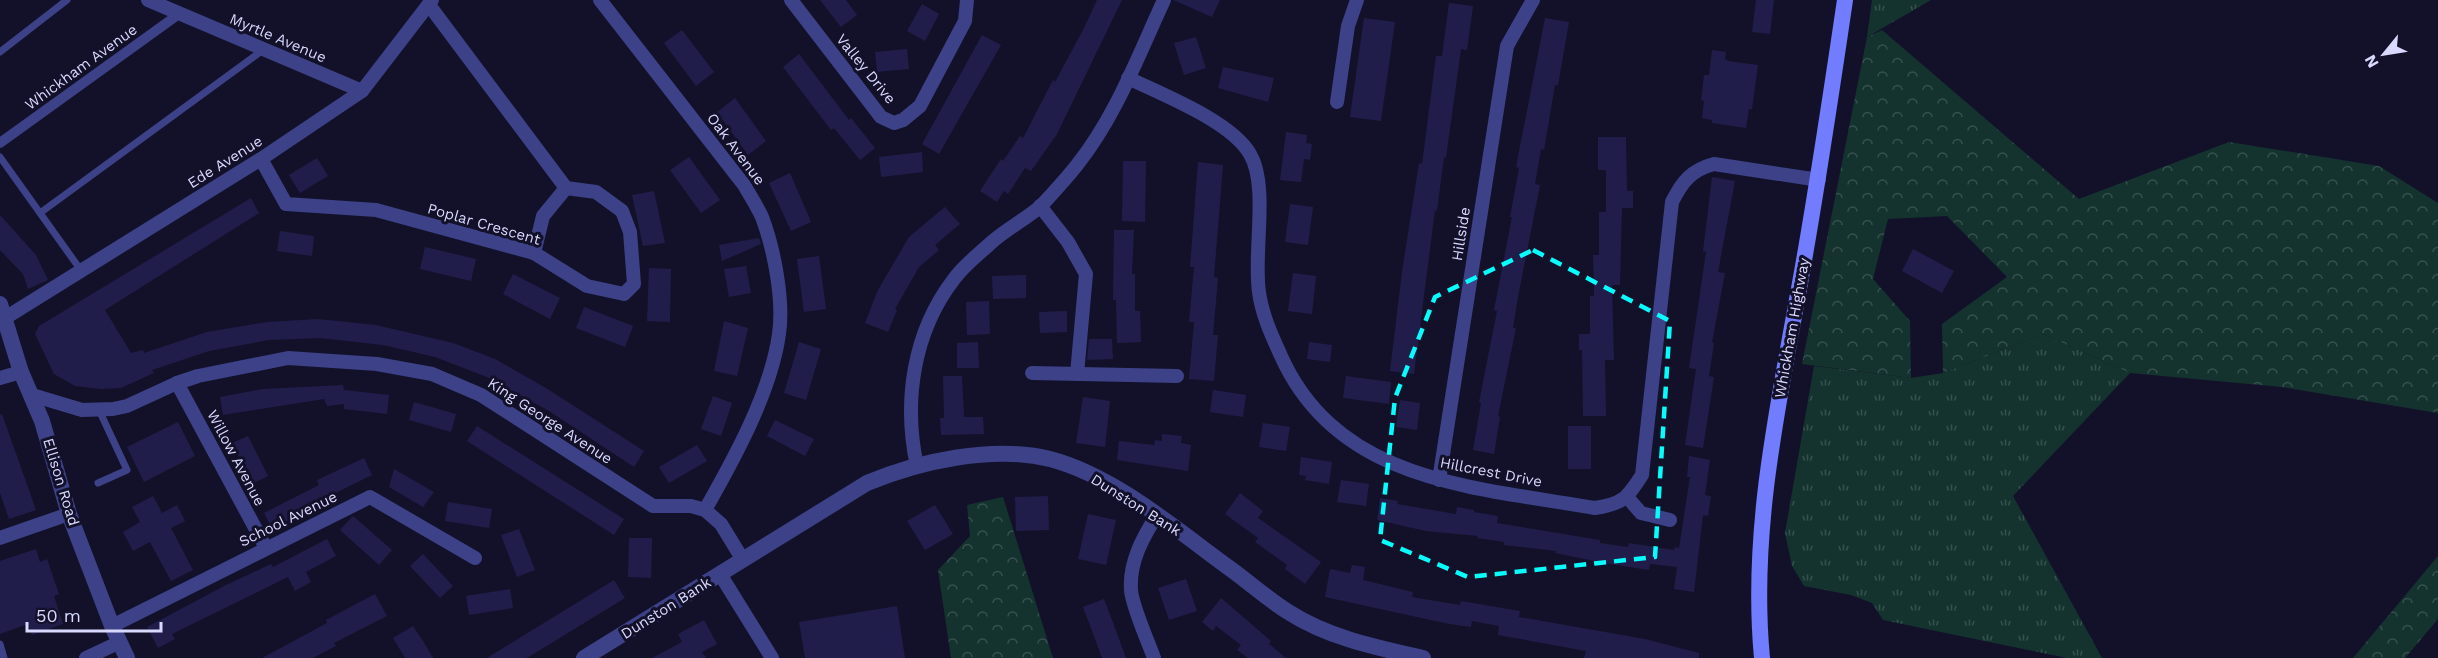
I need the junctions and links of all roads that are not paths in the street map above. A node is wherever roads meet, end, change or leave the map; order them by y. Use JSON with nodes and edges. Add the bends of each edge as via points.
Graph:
{"nodes":[{"id":1,"x":67,"y":0,"type":"edge"},
{"id":2,"x":148,"y":0,"type":"edge"},
{"id":3,"x":600,"y":0,"type":"edge"},
{"id":4,"x":791,"y":0,"type":"edge"},
{"id":5,"x":968,"y":0,"type":"edge"},
{"id":6,"x":1164,"y":0,"type":"edge"},
{"id":7,"x":1357,"y":0,"type":"edge"},
{"id":8,"x":1533,"y":0,"type":"edge"},
{"id":9,"x":1845,"y":0,"type":"edge"},
{"id":10,"x":430,"y":2,"type":"edge"},
{"id":11,"x":179,"y":14,"type":"junction"},
{"id":12,"x":263,"y":50,"type":"junction"},
{"id":13,"x":0,"y":52,"type":"edge"},
{"id":14,"x":1128,"y":78,"type":"junction"},
{"id":15,"x":362,"y":91,"type":"junction"},
{"id":16,"x":1337,"y":102,"type":"dead end"},
{"id":17,"x":0,"y":143,"type":"edge"},
{"id":18,"x":0,"y":157,"type":"edge"},
{"id":19,"x":261,"y":159,"type":"junction"},
{"id":20,"x":1819,"y":180,"type":"junction"},
{"id":21,"x":566,"y":188,"type":"junction"},
{"id":22,"x":1040,"y":206,"type":"junction"},
{"id":23,"x":40,"y":213,"type":"junction"},
{"id":24,"x":534,"y":253,"type":"junction"},
{"id":25,"x":80,"y":269,"type":"junction"},
{"id":26,"x":2,"y":310,"type":"edge"},
{"id":27,"x":21,"y":372,"type":"junction"},
{"id":28,"x":1032,"y":374,"type":"dead end"},
{"id":29,"x":1077,"y":374,"type":"junction"},
{"id":30,"x":1177,"y":376,"type":"dead end"},
{"id":31,"x":0,"y":378,"type":"edge"},
{"id":32,"x":177,"y":383,"type":"junction"},
{"id":33,"x":32,"y":395,"type":"junction"},
{"id":34,"x":99,"y":410,"type":"junction"},
{"id":35,"x":916,"y":466,"type":"junction"},
{"id":36,"x":1439,"y":480,"type":"junction"},
{"id":37,"x":98,"y":483,"type":"dead end"},
{"id":38,"x":1628,"y":498,"type":"junction"},
{"id":39,"x":705,"y":510,"type":"junction"},
{"id":40,"x":69,"y":514,"type":"junction"},
{"id":41,"x":1157,"y":515,"type":"junction"},
{"id":42,"x":1670,"y":520,"type":"dead end"},
{"id":43,"x":0,"y":538,"type":"edge"},
{"id":44,"x":266,"y":548,"type":"junction"},
{"id":45,"x":475,"y":558,"type":"dead end"},
{"id":46,"x":743,"y":560,"type":"junction"},
{"id":47,"x":720,"y":574,"type":"junction"},
{"id":48,"x":112,"y":626,"type":"junction"},
{"id":49,"x":120,"y":642,"type":"junction"},
{"id":50,"x":0,"y":644,"type":"edge"},
{"id":51,"x":1381,"y":653,"type":"edge"},
{"id":52,"x":4,"y":658,"type":"edge"},
{"id":53,"x":86,"y":658,"type":"edge"},
{"id":54,"x":127,"y":658,"type":"edge"},
{"id":55,"x":584,"y":658,"type":"edge"},
{"id":56,"x":772,"y":658,"type":"edge"},
{"id":57,"x":1154,"y":658,"type":"edge"},
{"id":58,"x":1423,"y":658,"type":"edge"},
{"id":59,"x":1762,"y":658,"type":"edge"}],
"edges":[{"from":1,"to":13,"type":"lane"},
{"from":2,"to":11,"type":"street","name":"Myrtle Avenue"},
{"from":3,"to":39,"type":"street","name":"Oak Avenue","via":[[744,184],[761,216],[771,247],[778,286],[779,332],[774,355],[742,440]]},
{"from":4,"to":5,"type":"street","name":"Valley Drive","via":[[881,117],[894,123],[920,106],[965,21]]},
{"from":6,"to":14,"type":"street"},
{"from":7,"to":16,"type":"street","via":[[1348,26]]},
{"from":8,"to":36,"type":"street","name":"Hillside","via":[[1508,46]]},
{"from":9,"to":20,"type":"main road","name":"Whickham Highway"},
{"from":10,"to":15,"type":"street","name":"Ede Avenue"},
{"from":10,"to":21,"type":"street"},
{"from":11,"to":12,"type":"street","name":"Myrtle Avenue"},
{"from":11,"to":17,"type":"street","name":"Whickham Avenue"},
{"from":12,"to":15,"type":"street","name":"Myrtle Avenue"},
{"from":12,"to":23,"type":"lane"},
{"from":14,"to":22,"type":"street","via":[[1105,126]]},
{"from":14,"to":36,"type":"street","name":"Hillcrest Drive","via":[[1199,112],[1237,137],[1250,154],[1258,175],[1259,292],[1268,329],[1290,376],[1321,418],[1384,461]]},
{"from":15,"to":19,"type":"street","name":"Ede Avenue"},
{"from":18,"to":23,"type":"lane"},
{"from":19,"to":24,"type":"street","name":"Poplar Crescent","via":[[286,204],[376,210]]},
{"from":19,"to":25,"type":"street","name":"Ede Avenue"},
{"from":20,"to":38,"type":"street","via":[[1714,164],[1701,167],[1681,183],[1672,202],[1642,475]]},
{"from":20,"to":59,"type":"main road","name":"Whickham Highway","via":[[1762,505],[1758,617]]},
{"from":21,"to":24,"type":"street","via":[[543,216]]},
{"from":21,"to":24,"type":"street","name":"Poplar Crescent","via":[[596,192],[622,211],[630,232],[634,284],[624,294],[587,286]]},
{"from":22,"to":29,"type":"street","via":[[1068,242],[1086,274]]},
{"from":22,"to":35,"type":"street","via":[[994,241],[955,278],[932,315],[918,357],[910,400]]},
{"from":23,"to":25,"type":"lane"},
{"from":25,"to":26,"type":"street","name":"Ede Avenue"},
{"from":26,"to":27,"type":"street","name":"Ellison Road"},
{"from":27,"to":31,"type":"street"},
{"from":27,"to":33,"type":"street","name":"Ellison Road"},
{"from":28,"to":29,"type":"street"},
{"from":29,"to":30,"type":"street"},
{"from":32,"to":34,"type":"street","name":"King George Avenue","via":[[128,406]]},
{"from":32,"to":39,"type":"street","name":"King George Avenue","via":[[288,358],[377,364],[432,374],[482,395],[653,506],[685,505]]},
{"from":32,"to":44,"type":"street","name":"Willow Avenue"},
{"from":33,"to":34,"type":"street","name":"King George Avenue","via":[[82,410]]},
{"from":33,"to":40,"type":"street","name":"Ellison Road"},
{"from":34,"to":37,"type":"lane","via":[[127,470]]},
{"from":35,"to":41,"type":"street","name":"Dunston Bank","via":[[986,455],[1050,459],[1093,476]]},
{"from":35,"to":46,"type":"street","name":"Dunston Bank","via":[[845,495]]},
{"from":36,"to":38,"type":"street","name":"Hillcrest Drive","via":[[1595,508],[1612,506]]},
{"from":38,"to":42,"type":"street","via":[[1641,513]]},
{"from":39,"to":46,"type":"street","via":[[721,524]]},
{"from":40,"to":43,"type":"street"},
{"from":40,"to":48,"type":"street","name":"Ellison Road"},
{"from":41,"to":51,"type":"street","name":"Dunston Bank","via":[[1291,614]]},
{"from":41,"to":57,"type":"street","via":[[1140,542],[1131,591]]},
{"from":44,"to":45,"type":"street","name":"School Avenue","via":[[370,497]]},
{"from":44,"to":48,"type":"street","name":"School Avenue"},
{"from":46,"to":47,"type":"street","name":"Dunston Bank"},
{"from":47,"to":55,"type":"street","name":"Dunston Bank"},
{"from":47,"to":56,"type":"street"},
{"from":48,"to":49,"type":"street","name":"Ellison Road"},
{"from":49,"to":53,"type":"street"},
{"from":49,"to":54,"type":"street","name":"Ellison Road"},
{"from":50,"to":52,"type":"lane"},
{"from":51,"to":58,"type":"street","name":"Dunston Bank"}]}
